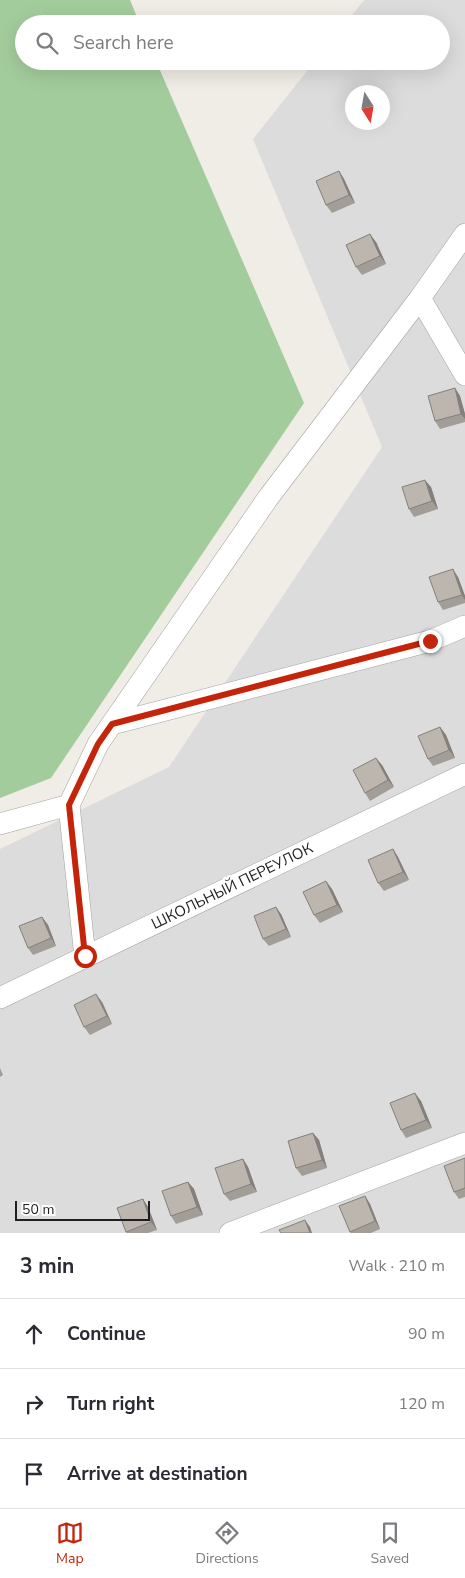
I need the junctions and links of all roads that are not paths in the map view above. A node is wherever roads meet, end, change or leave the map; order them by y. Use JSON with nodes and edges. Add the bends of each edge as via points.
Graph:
{"nodes":[{"id":1,"x":465,"y":234,"type":"edge"},
{"id":2,"x":420,"y":298,"type":"junction"},
{"id":3,"x":465,"y":375,"type":"edge"},
{"id":4,"x":465,"y":626,"type":"edge"},
{"id":5,"x":112,"y":724,"type":"junction"},
{"id":6,"x":465,"y":774,"type":"edge"},
{"id":7,"x":69,"y":805,"type":"junction"},
{"id":8,"x":0,"y":824,"type":"edge"},
{"id":9,"x":85,"y":956,"type":"junction"},
{"id":10,"x":0,"y":998,"type":"edge"},
{"id":11,"x":465,"y":1143,"type":"edge"},
{"id":12,"x":230,"y":1233,"type":"edge"}],
"edges":[{"from":1,"to":2,"type":"street"},
{"from":2,"to":3,"type":"street"},
{"from":2,"to":5,"type":"street","via":[[268,498]]},
{"from":4,"to":5,"type":"street","via":[[430,641]]},
{"from":5,"to":7,"type":"street","via":[[98,744]]},
{"from":6,"to":9,"type":"street","name":"ШКОЛЬНЫЙ ПЕРЕУЛОК"},
{"from":7,"to":8,"type":"street"},
{"from":7,"to":9,"type":"street"},
{"from":9,"to":10,"type":"street","name":"ШКОЛЬНЫЙ ПЕРЕУЛОК"},
{"from":11,"to":12,"type":"street"}]}
